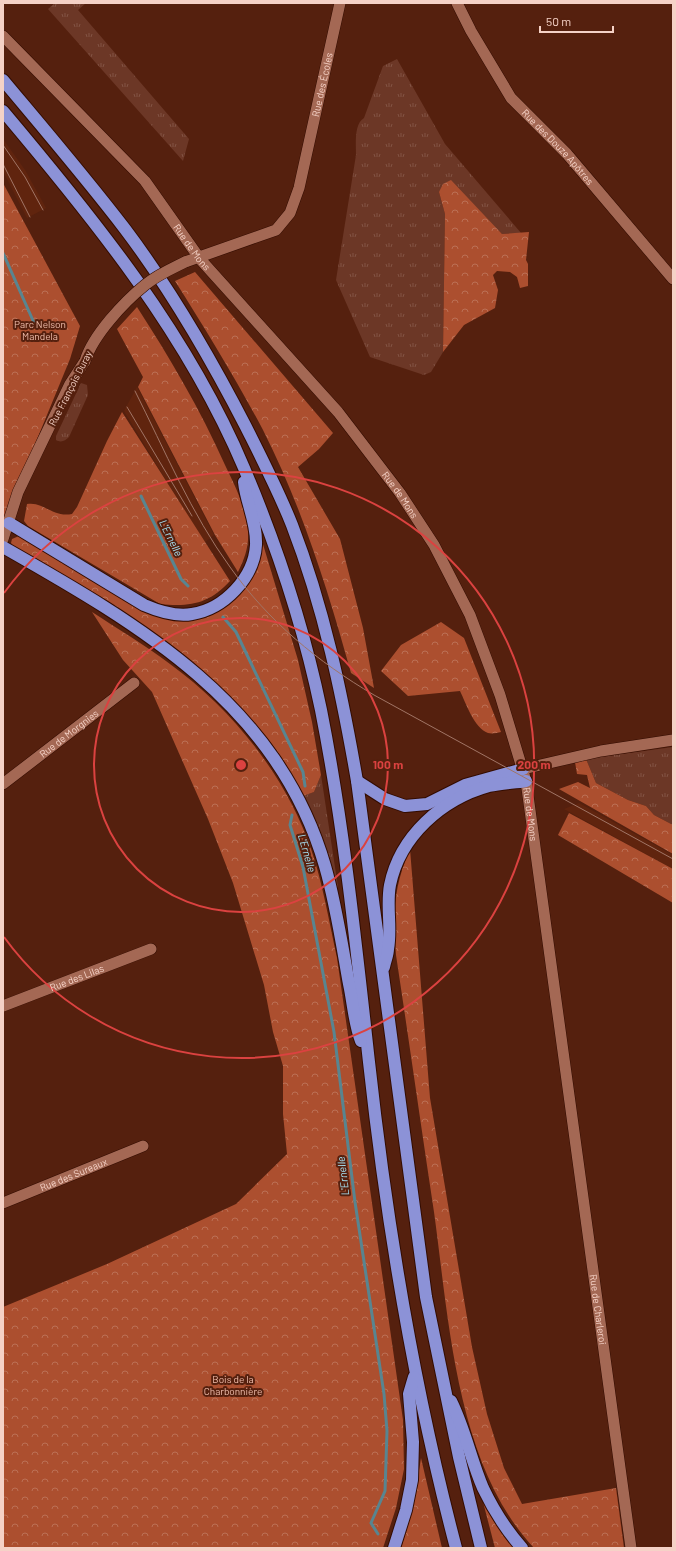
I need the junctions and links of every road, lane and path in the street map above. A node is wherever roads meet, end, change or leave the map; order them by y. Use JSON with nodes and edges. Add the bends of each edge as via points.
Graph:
{"nodes":[{"id":1,"x":340,"y":3,"type":"edge"},
{"id":2,"x":458,"y":3,"type":"edge"},
{"id":3,"x":3,"y":36,"type":"edge"},
{"id":4,"x":3,"y":80,"type":"edge"},
{"id":5,"x":3,"y":111,"type":"edge"},
{"id":6,"x":226,"y":247,"type":"joint"},
{"id":7,"x":200,"y":258,"type":"junction"},
{"id":8,"x":673,"y":279,"type":"edge"},
{"id":9,"x":243,"y":464,"type":"junction"},
{"id":10,"x":9,"y":523,"type":"junction"},
{"id":11,"x":3,"y":539,"type":"edge"},
{"id":12,"x":3,"y":547,"type":"edge"},
{"id":13,"x":134,"y":683,"type":"dead end"},
{"id":14,"x":673,"y":740,"type":"edge"},
{"id":15,"x":524,"y":775,"type":"junction"},
{"id":16,"x":357,"y":781,"type":"junction"},
{"id":17,"x":3,"y":784,"type":"edge"},
{"id":18,"x":151,"y":949,"type":"dead end"},
{"id":19,"x":382,"y":974,"type":"junction"},
{"id":20,"x":3,"y":1006,"type":"edge"},
{"id":21,"x":369,"y":1063,"type":"junction"},
{"id":22,"x":565,"y":1072,"type":"joint"},
{"id":23,"x":143,"y":1146,"type":"dead end"},
{"id":24,"x":3,"y":1203,"type":"edge"},
{"id":25,"x":415,"y":1373,"type":"junction"},
{"id":26,"x":443,"y":1385,"type":"junction"},
{"id":27,"x":394,"y":1548,"type":"edge"},
{"id":28,"x":456,"y":1548,"type":"edge"},
{"id":29,"x":481,"y":1548,"type":"edge"},
{"id":30,"x":522,"y":1548,"type":"edge"},
{"id":31,"x":631,"y":1548,"type":"edge"}],
"edges":[{"from":1,"to":6,"type":"street","name":"Rue des Écoles","via":[[299,188],[290,213],[276,230]]},
{"from":2,"to":8,"type":"street","name":"Rue des Douze Apôtres","via":[[471,32],[511,98],[567,154]]},
{"from":3,"to":7,"type":"street","name":"Rue de Mons","via":[[146,182]]},
{"from":4,"to":16,"type":"highway","via":[[126,230],[183,315],[260,454],[292,525],[319,604],[344,705]]},
{"from":5,"to":9,"type":"highway","via":[[110,243],[167,325],[208,394]]},
{"from":6,"to":7,"type":"street","name":"Rue François Duray"},
{"from":7,"to":10,"type":"street","name":"Rue François Duray","bridge":true,"via":[[185,262],[145,285],[127,302],[92,344],[18,492]]},
{"from":7,"to":15,"type":"street","name":"Rue de Mons","via":[[338,412],[400,493],[434,545],[470,615],[500,695]]},
{"from":9,"to":10,"type":"highway","via":[[245,492],[256,530],[255,556],[251,568],[232,594],[204,611],[191,615],[166,613],[144,605]]},
{"from":9,"to":21,"type":"highway","via":[[270,532],[296,610],[320,709],[361,979]]},
{"from":10,"to":11,"type":"street","name":"Rue François Duray"},
{"from":12,"to":21,"type":"highway","via":[[125,620],[190,667],[224,698],[275,759],[314,832],[325,867],[359,1035]]},
{"from":13,"to":17,"type":"street","name":"Rue de Morgnies"},
{"from":14,"to":15,"type":"street","via":[[601,751]]},
{"from":15,"to":16,"type":"highway","via":[[465,785],[427,804],[405,806],[385,799]]},
{"from":15,"to":19,"type":"highway","via":[[490,786],[444,806],[426,821],[410,840],[399,859],[390,885],[389,948]]},
{"from":15,"to":22,"type":"street","name":"Rue de Mons"},
{"from":16,"to":19,"type":"highway"},
{"from":18,"to":20,"type":"street","name":"Rue des Lilas"},
{"from":19,"to":26,"type":"highway","via":[[423,1274]]},
{"from":21,"to":25,"type":"highway","via":[[396,1261]]},
{"from":22,"to":31,"type":"street","name":"Rue de Charleroi"},
{"from":23,"to":24,"type":"street","name":"Rue des Sureaux"},
{"from":25,"to":27,"type":"highway","via":[[409,1394],[413,1442],[412,1480]]},
{"from":25,"to":28,"type":"highway"},
{"from":26,"to":29,"type":"highway"},
{"from":26,"to":30,"type":"highway","via":[[462,1422],[484,1489],[501,1520]]}]}
